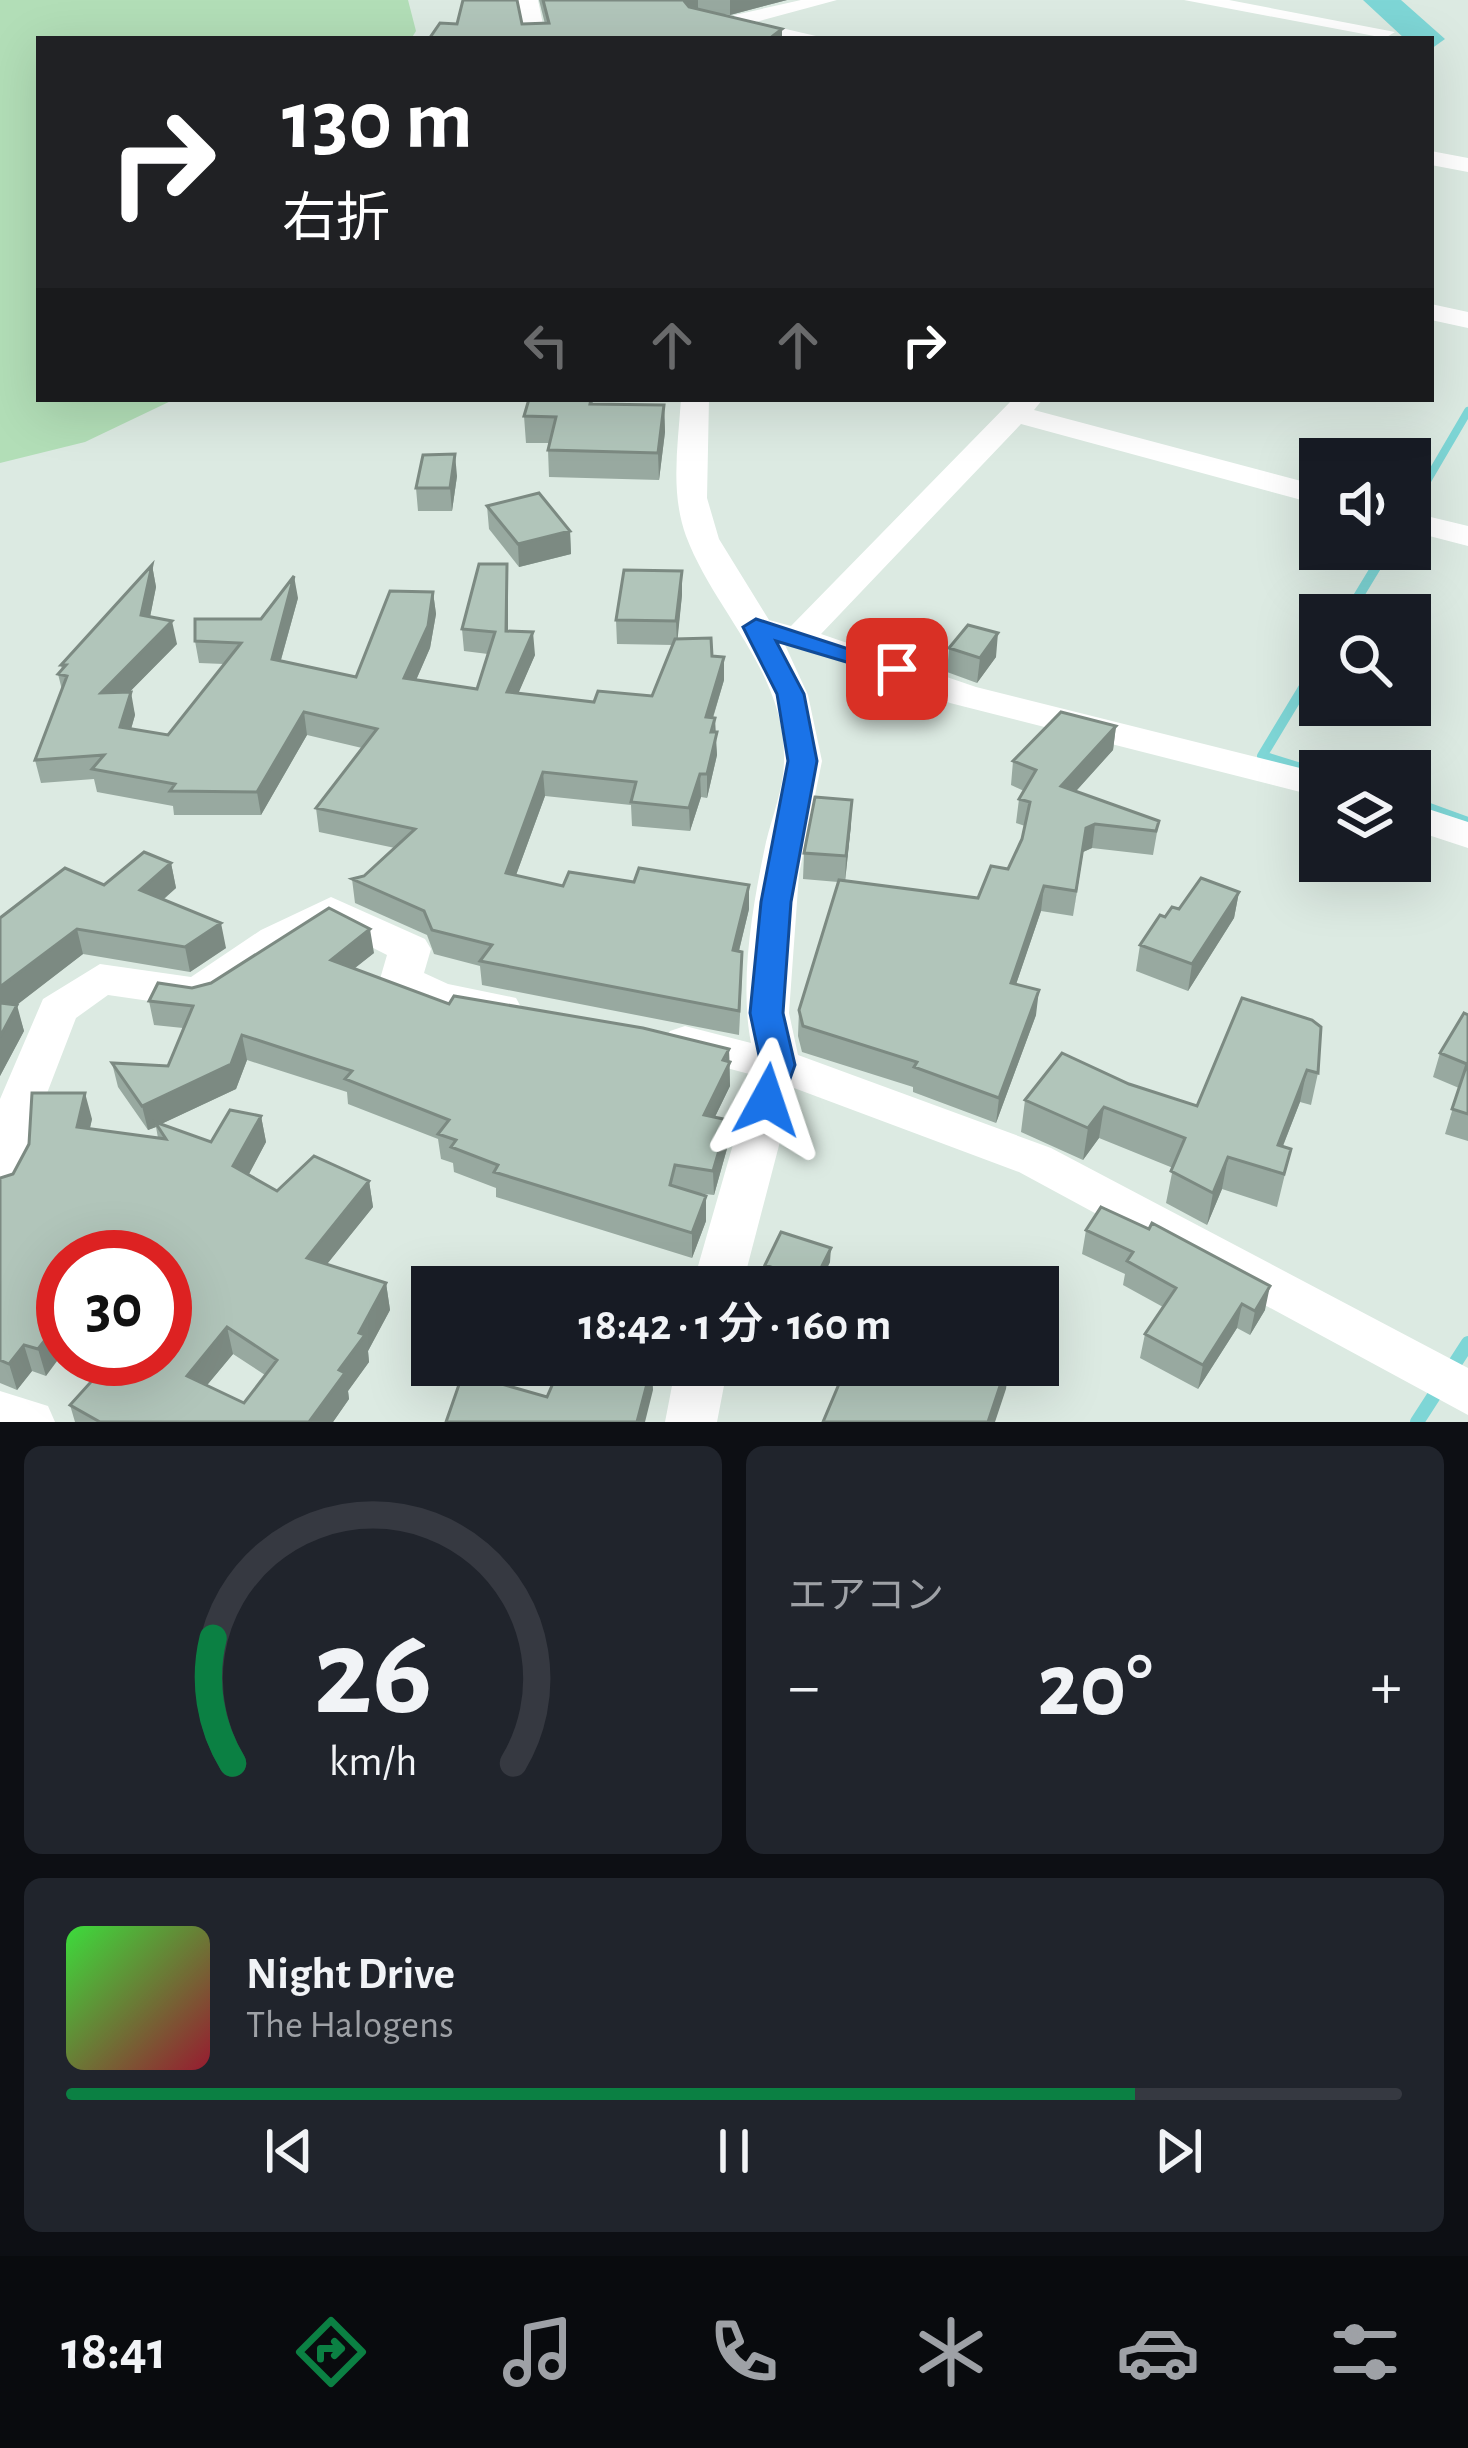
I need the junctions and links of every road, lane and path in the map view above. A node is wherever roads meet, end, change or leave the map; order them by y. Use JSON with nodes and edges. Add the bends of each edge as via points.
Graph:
{"nodes":[{"id":1,"x":528,"y":0,"type":"edge"},
{"id":2,"x":826,"y":0,"type":"edge"},
{"id":3,"x":1194,"y":0,"type":"edge"},
{"id":4,"x":535,"y":36,"type":"edge"},
{"id":5,"x":802,"y":36,"type":"edge"},
{"id":6,"x":1381,"y":36,"type":"edge"},
{"id":7,"x":1434,"y":159,"type":"edge"},
{"id":8,"x":1468,"y":165,"type":"edge"},
{"id":9,"x":1434,"y":313,"type":"edge"},
{"id":10,"x":1468,"y":320,"type":"edge"},
{"id":11,"x":695,"y":402,"type":"edge"},
{"id":12,"x":1022,"y":406,"type":"edge"},
{"id":13,"x":1299,"y":490,"type":"edge"},
{"id":14,"x":1431,"y":526,"type":"edge"},
{"id":15,"x":1468,"y":536,"type":"edge"},
{"id":16,"x":756,"y":627,"type":"junction"},
{"id":17,"x":798,"y":638,"type":"junction"},
{"id":18,"x":1299,"y":780,"type":"edge"},
{"id":19,"x":1431,"y":823,"type":"edge"},
{"id":20,"x":1468,"y":836,"type":"edge"},
{"id":21,"x":538,"y":1016,"type":"edge"},
{"id":22,"x":645,"y":1033,"type":"edge"},
{"id":23,"x":778,"y":1065,"type":"junction"},
{"id":24,"x":0,"y":1185,"type":"edge"},
{"id":25,"x":723,"y":1266,"type":"edge"},
{"id":26,"x":698,"y":1386,"type":"edge"},
{"id":27,"x":1468,"y":1394,"type":"edge"},
{"id":28,"x":0,"y":1413,"type":"edge"},
{"id":29,"x":29,"y":1422,"type":"edge"},
{"id":30,"x":691,"y":1422,"type":"edge"},
{"id":31,"x":1455,"y":1422,"type":"edge"}],
"edges":[{"from":1,"to":4,"type":"street"},
{"from":2,"to":5,"type":"street","via":[[720,22]]},
{"from":3,"to":6,"type":"street"},
{"from":7,"to":8,"type":"street"},
{"from":9,"to":10,"type":"street"},
{"from":11,"to":16,"type":"street","via":[[691,498],[703,539]]},
{"from":12,"to":13,"type":"street"},
{"from":12,"to":17,"type":"street"},
{"from":14,"to":15,"type":"street"},
{"from":16,"to":17,"type":"street"},
{"from":16,"to":23,"type":"street","via":[[790,694],[802,761],[779,874],[766,1013]]},
{"from":17,"to":18,"type":"street","via":[[963,695]]},
{"from":19,"to":20,"type":"street"},
{"from":21,"to":24,"type":"street","via":[[438,997],[401,980],[410,949],[331,910],[199,993],[100,979],[58,1010],[4,1145],[8,1168]]},
{"from":22,"to":23,"type":"street"},
{"from":23,"to":25,"type":"street"},
{"from":23,"to":27,"type":"street","via":[[1035,1160]]},
{"from":26,"to":30,"type":"street"},
{"from":27,"to":31,"type":"street"},
{"from":28,"to":29,"type":"street"}]}
